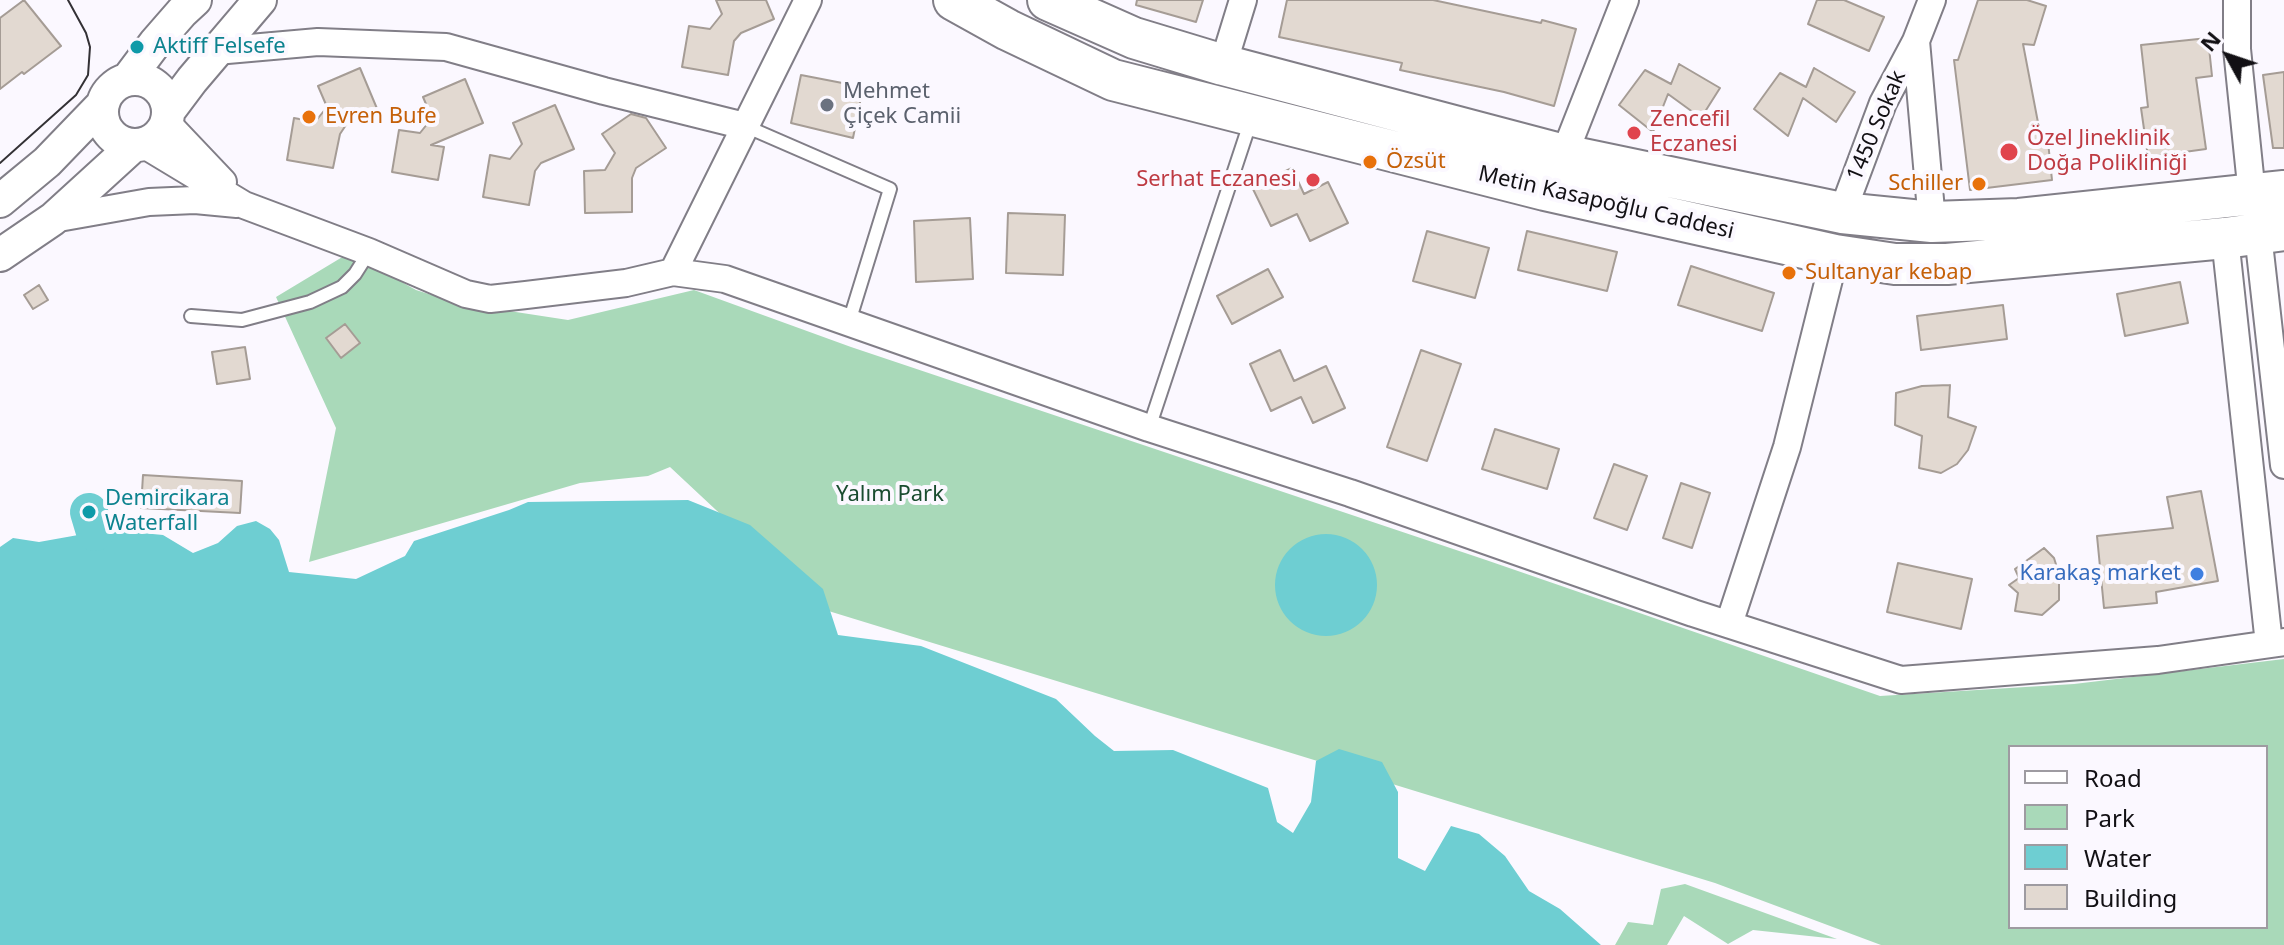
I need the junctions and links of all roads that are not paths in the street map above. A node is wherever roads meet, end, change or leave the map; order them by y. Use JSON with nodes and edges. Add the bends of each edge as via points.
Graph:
{"nodes":[{"id":1,"x":195,"y":0,"type":"edge"},
{"id":2,"x":260,"y":0,"type":"edge"},
{"id":3,"x":808,"y":0,"type":"edge"},
{"id":4,"x":954,"y":0,"type":"edge"},
{"id":5,"x":1048,"y":0,"type":"edge"},
{"id":6,"x":1243,"y":0,"type":"edge"},
{"id":7,"x":1625,"y":0,"type":"edge"},
{"id":8,"x":1932,"y":0,"type":"edge"},
{"id":9,"x":2237,"y":0,"type":"edge"},
{"id":10,"x":1916,"y":41,"type":"junction"},
{"id":11,"x":216,"y":51,"type":"junction"},
{"id":12,"x":1223,"y":65,"type":"junction"},
{"id":13,"x":128,"y":79,"type":"junction"},
{"id":14,"x":102,"y":105,"type":"junction"},
{"id":15,"x":1252,"y":117,"type":"junction"},
{"id":16,"x":745,"y":126,"type":"junction"},
{"id":17,"x":153,"y":131,"type":"junction"},
{"id":18,"x":1564,"y":155,"type":"junction"},
{"id":19,"x":2268,"y":193,"type":"edge"},
{"id":20,"x":0,"y":201,"type":"edge"},
{"id":21,"x":244,"y":205,"type":"junction"},
{"id":22,"x":1842,"y":213,"type":"junction"},
{"id":23,"x":53,"y":219,"type":"junction"},
{"id":24,"x":1932,"y":222,"type":"junction"},
{"id":25,"x":2256,"y":234,"type":"edge"},
{"id":26,"x":369,"y":252,"type":"junction"},
{"id":27,"x":0,"y":255,"type":"edge"},
{"id":28,"x":1835,"y":255,"type":"junction"},
{"id":29,"x":673,"y":272,"type":"junction"},
{"id":30,"x":191,"y":316,"type":"dead end"},
{"id":31,"x":849,"y":322,"type":"junction"},
{"id":32,"x":1149,"y":428,"type":"junction"},
{"id":33,"x":2284,"y":465,"type":"edge"},
{"id":34,"x":1729,"y":624,"type":"junction"},
{"id":35,"x":2276,"y":643,"type":"edge"}],
"edges":[{"from":1,"to":13,"type":"street"},
{"from":2,"to":11,"type":"street"},
{"from":3,"to":16,"type":"street"},
{"from":4,"to":15,"type":"main road","name":"Metin Kasapoğlu Caddesi","via":[[1113,80]]},
{"from":5,"to":12,"type":"main road","name":"Metin Kasapoğlu Caddesi","via":[[1134,38]]},
{"from":6,"to":12,"type":"street"},
{"from":7,"to":18,"type":"street"},
{"from":8,"to":10,"type":"street","name":"1450 Sokak"},
{"from":9,"to":19,"type":"street","via":[[2237,49]]},
{"from":10,"to":22,"type":"street","name":"1450 Sokak","via":[[1883,103]]},
{"from":10,"to":24,"type":"street","name":"1450 Sokak"},
{"from":11,"to":16,"type":"street","via":[[318,42],[446,47]]},
{"from":11,"to":17,"type":"street"},
{"from":12,"to":18,"type":"main road","name":"Metin Kasapoğlu Caddesi"},
{"from":13,"to":14,"type":"street","via":[[111,88]]},
{"from":13,"to":17,"type":"street","via":[[157,86],[167,102]]},
{"from":14,"to":17,"type":"street","via":[[104,124],[116,139]]},
{"from":14,"to":20,"type":"street"},
{"from":15,"to":28,"type":"main road","name":"Metin Kasapoğlu Caddesi"},
{"from":15,"to":32,"type":"lane"},
{"from":16,"to":29,"type":"street"},
{"from":16,"to":31,"type":"lane","via":[[890,189]]},
{"from":17,"to":21,"type":"street"},
{"from":17,"to":23,"type":"street"},
{"from":18,"to":22,"type":"main road","name":"Metin Kasapoğlu Caddesi"},
{"from":19,"to":24,"type":"main road","name":"Metin Kasapoğlu Caddesi","via":[[2019,219]]},
{"from":21,"to":23,"type":"street","via":[[149,202]]},
{"from":21,"to":26,"type":"street"},
{"from":22,"to":24,"type":"main road","name":"Metin Kasapoğlu Caddesi"},
{"from":23,"to":27,"type":"street"},
{"from":25,"to":28,"type":"main road","name":"Metin Kasapoğlu Caddesi","via":[[1947,264],[1895,264]]},
{"from":25,"to":33,"type":"street"},
{"from":25,"to":35,"type":"street"},
{"from":26,"to":29,"type":"street","via":[[466,294],[490,299],[626,283]]},
{"from":26,"to":30,"type":"lane","via":[[342,287],[310,302],[242,320]]},
{"from":28,"to":34,"type":"street","via":[[1787,447]]},
{"from":29,"to":31,"type":"street","via":[[725,279]]},
{"from":31,"to":32,"type":"street"},
{"from":32,"to":34,"type":"street"},
{"from":34,"to":35,"type":"street","via":[[1901,680],[2158,660]]}]}
